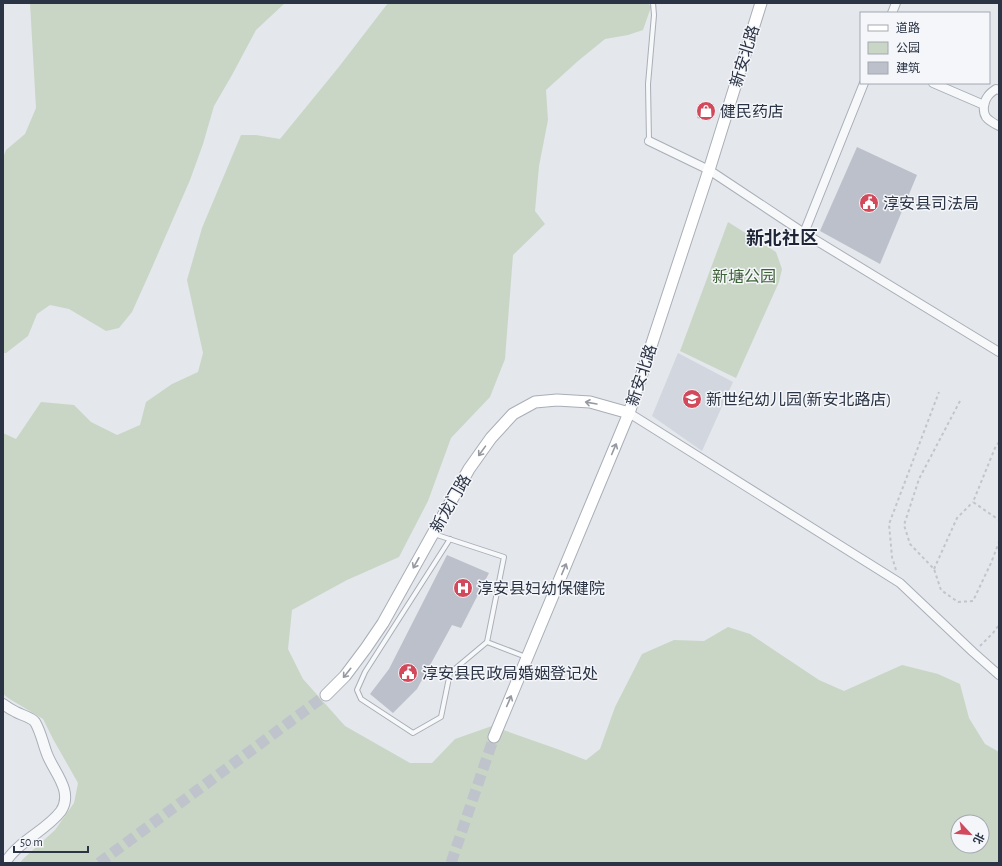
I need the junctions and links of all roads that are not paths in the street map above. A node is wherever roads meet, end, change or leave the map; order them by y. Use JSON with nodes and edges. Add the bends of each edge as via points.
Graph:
{"nodes":[{"id":1,"x":653,"y":3,"type":"edge"},
{"id":2,"x":761,"y":3,"type":"edge"},
{"id":3,"x":864,"y":84,"type":"edge"},
{"id":4,"x":935,"y":84,"type":"edge"},
{"id":5,"x":999,"y":90,"type":"edge"},
{"id":6,"x":984,"y":105,"type":"junction"},
{"id":7,"x":999,"y":126,"type":"edge"},
{"id":8,"x":649,"y":141,"type":"joint"},
{"id":9,"x":709,"y":170,"type":"junction"},
{"id":10,"x":804,"y":233,"type":"junction"},
{"id":11,"x":999,"y":352,"type":"edge"},
{"id":12,"x":629,"y":412,"type":"junction"},
{"id":13,"x":433,"y":533,"type":"junction"},
{"id":14,"x":450,"y":539,"type":"junction"},
{"id":15,"x":487,"y":642,"type":"junction"},
{"id":16,"x":527,"y":658,"type":"junction"},
{"id":17,"x":999,"y":675,"type":"edge"},
{"id":18,"x":326,"y":695,"type":"tunnel mouth"},
{"id":19,"x":3,"y":704,"type":"edge"},
{"id":20,"x":494,"y":738,"type":"tunnel mouth"},
{"id":21,"x":5,"y":863,"type":"edge"}],
"edges":[{"from":1,"to":8,"type":"lane","via":[[648,84]]},
{"from":2,"to":9,"type":"main road","name":"新安北路"},
{"from":3,"to":10,"type":"street"},
{"from":4,"to":6,"type":"street"},
{"from":5,"to":6,"type":"street","via":[[996,89],[988,95]]},
{"from":6,"to":7,"type":"street","via":[[985,116]]},
{"from":8,"to":9,"type":"street"},
{"from":9,"to":10,"type":"street"},
{"from":9,"to":12,"type":"main road","name":"新安北路"},
{"from":10,"to":11,"type":"street"},
{"from":12,"to":13,"type":"main road","name":"新龙门路","one_way":true,"via":[[590,402],[557,400],[535,402],[513,414],[491,438],[469,469]]},
{"from":16,"to":12,"type":"main road","name":"新安北路","one_way":true},
{"from":12,"to":17,"type":"street","via":[[900,582]]},
{"from":13,"to":14,"type":"lane"},
{"from":13,"to":18,"type":"main road","name":"新龙门路","one_way":true,"via":[[383,623],[345,676]]},
{"from":14,"to":15,"type":"lane","via":[[504,557]]},
{"from":14,"to":15,"type":"lane","via":[[365,672],[357,690],[361,699],[414,733],[442,718],[450,673]]},
{"from":15,"to":16,"type":"lane"},
{"from":20,"to":16,"type":"main road","name":"新安北路","one_way":true},
{"from":19,"to":21,"type":"street","via":[[34,721],[65,795],[64,805],[59,813],[13,852]]}]}
